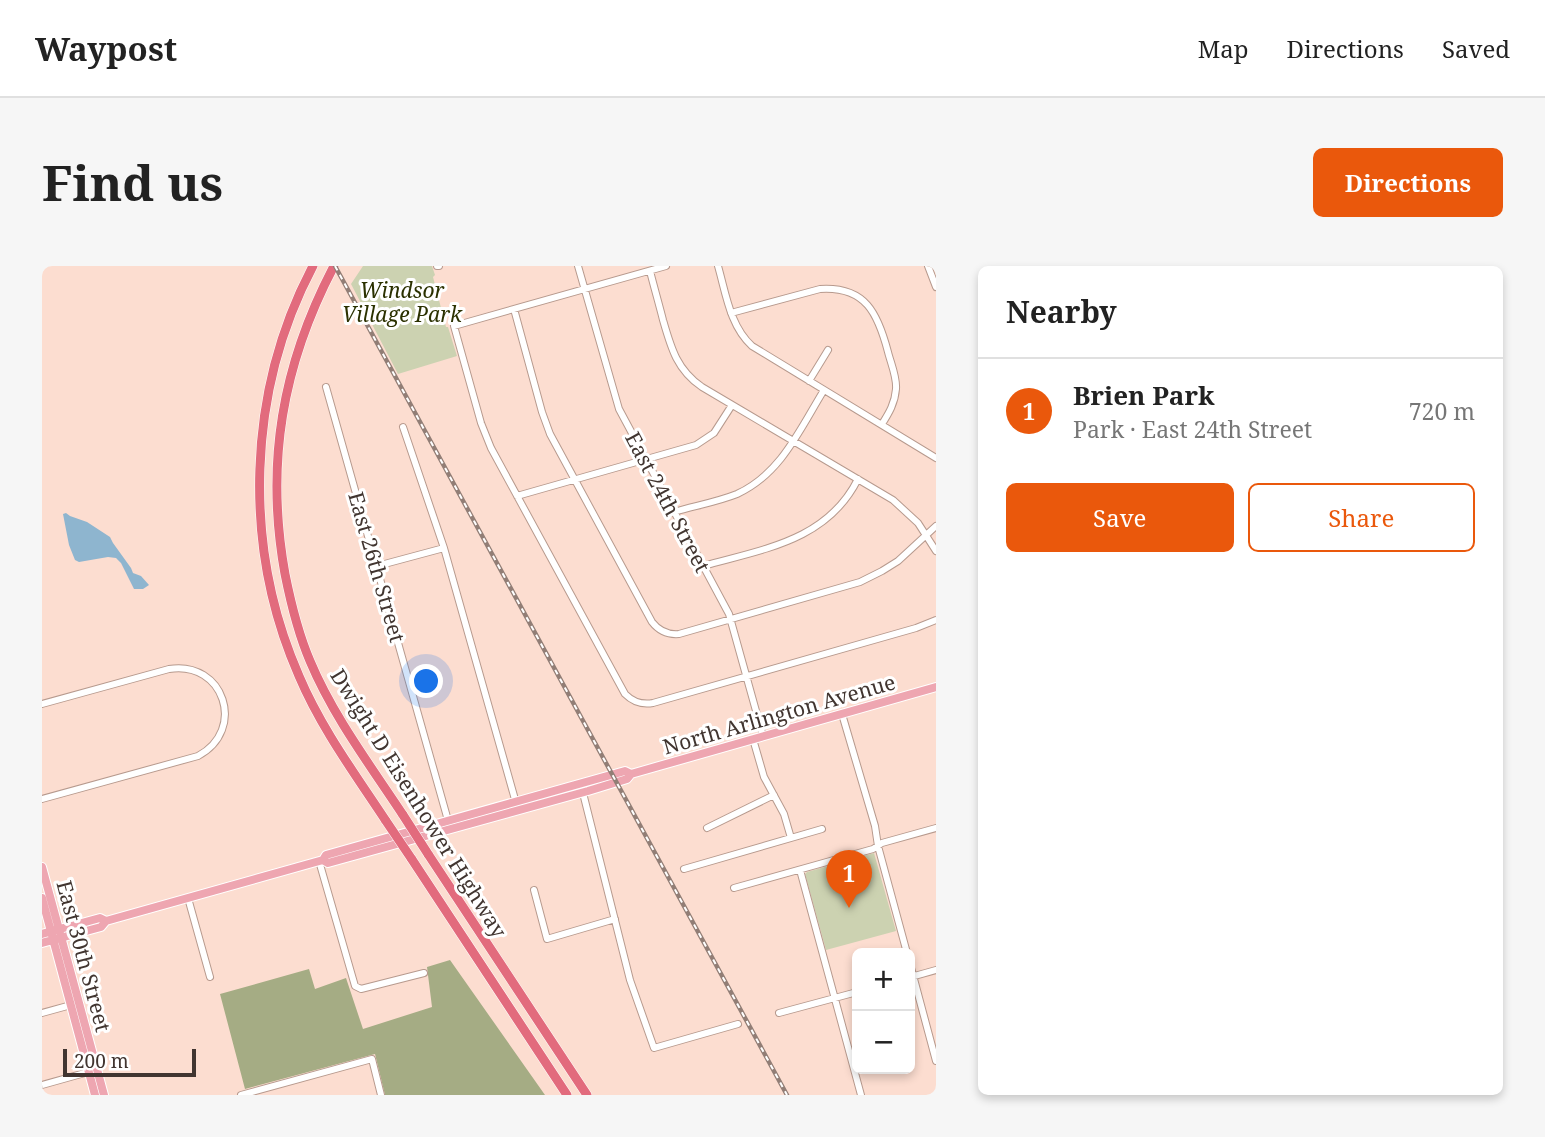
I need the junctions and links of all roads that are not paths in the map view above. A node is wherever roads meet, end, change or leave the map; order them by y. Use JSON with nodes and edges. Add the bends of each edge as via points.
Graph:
{"nodes":[{"id":1,"x":313,"y":266,"type":"edge"},
{"id":2,"x":334,"y":266,"type":"edge"},
{"id":3,"x":578,"y":266,"type":"edge"},
{"id":4,"x":666,"y":266,"type":"edge"},
{"id":5,"x":718,"y":266,"type":"edge"},
{"id":6,"x":928,"y":266,"type":"edge"},
{"id":7,"x":650,"y":271,"type":"junction"},
{"id":8,"x":936,"y":287,"type":"edge"},
{"id":9,"x":584,"y":289,"type":"junction"},
{"id":10,"x":514,"y":309,"type":"junction"},
{"id":11,"x":731,"y":313,"type":"junction"},
{"id":12,"x":828,"y":350,"type":"dead end"},
{"id":13,"x":809,"y":381,"type":"junction"},
{"id":14,"x":326,"y":387,"type":"dead end"},
{"id":15,"x":824,"y":390,"type":"junction"},
{"id":16,"x":732,"y":405,"type":"junction"},
{"id":17,"x":882,"y":424,"type":"junction"},
{"id":18,"x":403,"y":427,"type":"dead end"},
{"id":19,"x":793,"y":441,"type":"junction"},
{"id":20,"x":936,"y":458,"type":"edge"},
{"id":21,"x":645,"y":459,"type":"junction"},
{"id":22,"x":575,"y":479,"type":"junction"},
{"id":23,"x":858,"y":479,"type":"junction"},
{"id":24,"x":517,"y":496,"type":"junction"},
{"id":25,"x":674,"y":512,"type":"junction"},
{"id":26,"x":936,"y":526,"type":"edge"},
{"id":27,"x":927,"y":534,"type":"junction"},
{"id":28,"x":444,"y":548,"type":"junction"},
{"id":29,"x":936,"y":551,"type":"edge"},
{"id":30,"x":377,"y":566,"type":"junction"},
{"id":31,"x":703,"y":566,"type":"junction"},
{"id":32,"x":731,"y":619,"type":"junction"},
{"id":33,"x":936,"y":620,"type":"edge"},
{"id":34,"x":747,"y":676,"type":"junction"},
{"id":35,"x":936,"y":687,"type":"edge"},
{"id":36,"x":42,"y":704,"type":"edge"},
{"id":37,"x":842,"y":714,"type":"junction"},
{"id":38,"x":764,"y":736,"type":"junction"},
{"id":39,"x":753,"y":739,"type":"junction"},
{"id":40,"x":582,"y":788,"type":"junction"},
{"id":41,"x":774,"y":795,"type":"junction"},
{"id":42,"x":42,"y":799,"type":"edge"},
{"id":43,"x":517,"y":806,"type":"junction"},
{"id":44,"x":449,"y":825,"type":"junction"},
{"id":45,"x":707,"y":828,"type":"dead end"},
{"id":46,"x":936,"y":828,"type":"edge"},
{"id":47,"x":821,"y":829,"type":"dead end"},
{"id":48,"x":791,"y":838,"type":"junction"},
{"id":49,"x":878,"y":846,"type":"junction"},
{"id":50,"x":321,"y":861,"type":"junction"},
{"id":51,"x":42,"y":867,"type":"edge"},
{"id":52,"x":684,"y":869,"type":"dead end"},
{"id":53,"x":800,"y":870,"type":"junction"},
{"id":54,"x":734,"y":888,"type":"dead end"},
{"id":55,"x":534,"y":890,"type":"dead end"},
{"id":56,"x":42,"y":898,"type":"edge"},
{"id":57,"x":188,"y":898,"type":"junction"},
{"id":58,"x":615,"y":919,"type":"junction"},
{"id":59,"x":53,"y":934,"type":"edge"},
{"id":60,"x":42,"y":943,"type":"edge"},
{"id":61,"x":906,"y":948,"type":"edge"},
{"id":62,"x":936,"y":970,"type":"edge"},
{"id":63,"x":424,"y":973,"type":"dead end"},
{"id":64,"x":915,"y":976,"type":"edge"},
{"id":65,"x":210,"y":977,"type":"dead end"},
{"id":66,"x":915,"y":990,"type":"edge"},
{"id":67,"x":852,"y":994,"type":"edge"},
{"id":68,"x":835,"y":999,"type":"junction"},
{"id":69,"x":71,"y":1005,"type":"junction"},
{"id":70,"x":42,"y":1013,"type":"edge"},
{"id":71,"x":779,"y":1013,"type":"dead end"},
{"id":72,"x":738,"y":1024,"type":"dead end"},
{"id":73,"x":936,"y":1061,"type":"edge"},
{"id":74,"x":93,"y":1071,"type":"junction"},
{"id":75,"x":42,"y":1085,"type":"edge"},
{"id":76,"x":95,"y":1095,"type":"edge"},
{"id":77,"x":104,"y":1095,"type":"edge"},
{"id":78,"x":241,"y":1095,"type":"edge"},
{"id":79,"x":381,"y":1095,"type":"edge"},
{"id":80,"x":567,"y":1095,"type":"edge"},
{"id":81,"x":587,"y":1095,"type":"edge"},
{"id":82,"x":861,"y":1095,"type":"edge"}],
"edges":[{"from":1,"to":80,"type":"highway","name":"Dwight D Eisenhower Highway","bridge":true,"via":[[286,327],[264,422],[259,488],[262,533],[281,630],[302,684],[328,732]]},
{"from":2,"to":81,"type":"highway","name":"Dwight D Eisenhower Highway","bridge":true,"via":[[298,349],[278,442],[276,505],[290,599],[310,661],[345,726]]},
{"from":3,"to":9,"type":"street","name":"East 24th Street"},
{"from":4,"to":7,"type":"street"},
{"from":5,"to":11,"type":"street"},
{"from":6,"to":8,"type":"street"},
{"from":7,"to":9,"type":"street"},
{"from":7,"to":16,"type":"street","via":[[678,365],[693,381]]},
{"from":9,"to":10,"type":"street"},
{"from":9,"to":21,"type":"street","name":"East 24th Street","via":[[615,399]]},
{"from":10,"to":22,"type":"street","via":[[550,434]]},
{"from":10,"to":24,"type":"street","via":[[454,326],[483,427]]},
{"from":11,"to":13,"type":"street","via":[[739,332],[755,349]]},
{"from":11,"to":17,"type":"street","via":[[820,289],[839,289],[859,298],[881,327],[895,378],[894,403]]},
{"from":12,"to":13,"type":"street"},
{"from":13,"to":15,"type":"street"},
{"from":14,"to":30,"type":"street","name":"East 26th Street"},
{"from":15,"to":17,"type":"street"},
{"from":15,"to":19,"type":"street"},
{"from":16,"to":19,"type":"street"},
{"from":16,"to":21,"type":"street","via":[[704,441]]},
{"from":17,"to":20,"type":"street"},
{"from":18,"to":28,"type":"street"},
{"from":19,"to":23,"type":"street"},
{"from":19,"to":25,"type":"street","via":[[773,469],[745,490]]},
{"from":21,"to":22,"type":"street"},
{"from":21,"to":25,"type":"street","name":"East 24th Street"},
{"from":22,"to":24,"type":"street"},
{"from":22,"to":32,"type":"street","via":[[657,628],[677,634]]},
{"from":23,"to":27,"type":"street","via":[[897,503]]},
{"from":23,"to":31,"type":"street","via":[[834,513],[806,533]]},
{"from":24,"to":34,"type":"street","via":[[629,698],[653,703]]},
{"from":25,"to":31,"type":"street","name":"East 24th Street"},
{"from":26,"to":27,"type":"street"},
{"from":27,"to":29,"type":"street"},
{"from":27,"to":32,"type":"street","via":[[898,561],[864,580]]},
{"from":28,"to":30,"type":"street"},
{"from":28,"to":43,"type":"street"},
{"from":30,"to":44,"type":"street","name":"East 26th Street"},
{"from":31,"to":32,"type":"street","name":"East 24th Street"},
{"from":32,"to":34,"type":"street","name":"East 24th Street"},
{"from":33,"to":34,"type":"street"},
{"from":34,"to":38,"type":"street","name":"East 24th Street"},
{"from":35,"to":37,"type":"main road","name":"North Arlington Avenue"},
{"from":36,"to":42,"type":"street","via":[[179,668],[204,675],[217,688],[225,713],[216,741],[203,753]]},
{"from":37,"to":38,"type":"main road","name":"North Arlington Avenue"},
{"from":37,"to":49,"type":"street"},
{"from":38,"to":39,"type":"main road","name":"North Arlington Avenue"},
{"from":39,"to":40,"type":"main road","name":"North Arlington Avenue","via":[[631,774],[627,779]]},
{"from":39,"to":41,"type":"street","via":[[762,774]]},
{"from":40,"to":43,"type":"main road","name":"North Arlington Avenue"},
{"from":40,"to":58,"type":"street"},
{"from":41,"to":45,"type":"street"},
{"from":41,"to":48,"type":"street"},
{"from":43,"to":44,"type":"main road","name":"North Arlington Avenue"},
{"from":44,"to":50,"type":"main road","name":"North Arlington Avenue","via":[[326,855]]},
{"from":46,"to":49,"type":"street"},
{"from":47,"to":48,"type":"street"},
{"from":48,"to":52,"type":"street"},
{"from":49,"to":53,"type":"street"},
{"from":49,"to":61,"type":"street"},
{"from":50,"to":57,"type":"main road","name":"North Arlington Avenue"},
{"from":50,"to":63,"type":"street","via":[[355,986],[361,989]]},
{"from":51,"to":59,"type":"main road","name":"East 30th Street"},
{"from":53,"to":54,"type":"street"},
{"from":53,"to":68,"type":"street"},
{"from":55,"to":58,"type":"street","via":[[547,939]]},
{"from":56,"to":59,"type":"main road","name":"East 30th Street"},
{"from":57,"to":59,"type":"main road","name":"North Arlington Avenue","via":[[106,921],[101,927]]},
{"from":57,"to":65,"type":"street"},
{"from":58,"to":72,"type":"street","via":[[654,1048]]},
{"from":59,"to":60,"type":"main road","name":"North Arlington Avenue"},
{"from":59,"to":69,"type":"main road","name":"East 30th Street"},
{"from":59,"to":74,"type":"main road","name":"East 30th Street"},
{"from":62,"to":64,"type":"street"},
{"from":66,"to":73,"type":"street"},
{"from":67,"to":68,"type":"street"},
{"from":68,"to":71,"type":"street"},
{"from":68,"to":82,"type":"street"},
{"from":69,"to":70,"type":"street"},
{"from":69,"to":74,"type":"main road","name":"East 30th Street"},
{"from":74,"to":75,"type":"street"},
{"from":74,"to":76,"type":"main road","name":"East 30th Street"},
{"from":74,"to":77,"type":"main road","name":"East 30th Street"},
{"from":78,"to":79,"type":"street","via":[[372,1059]]}]}
